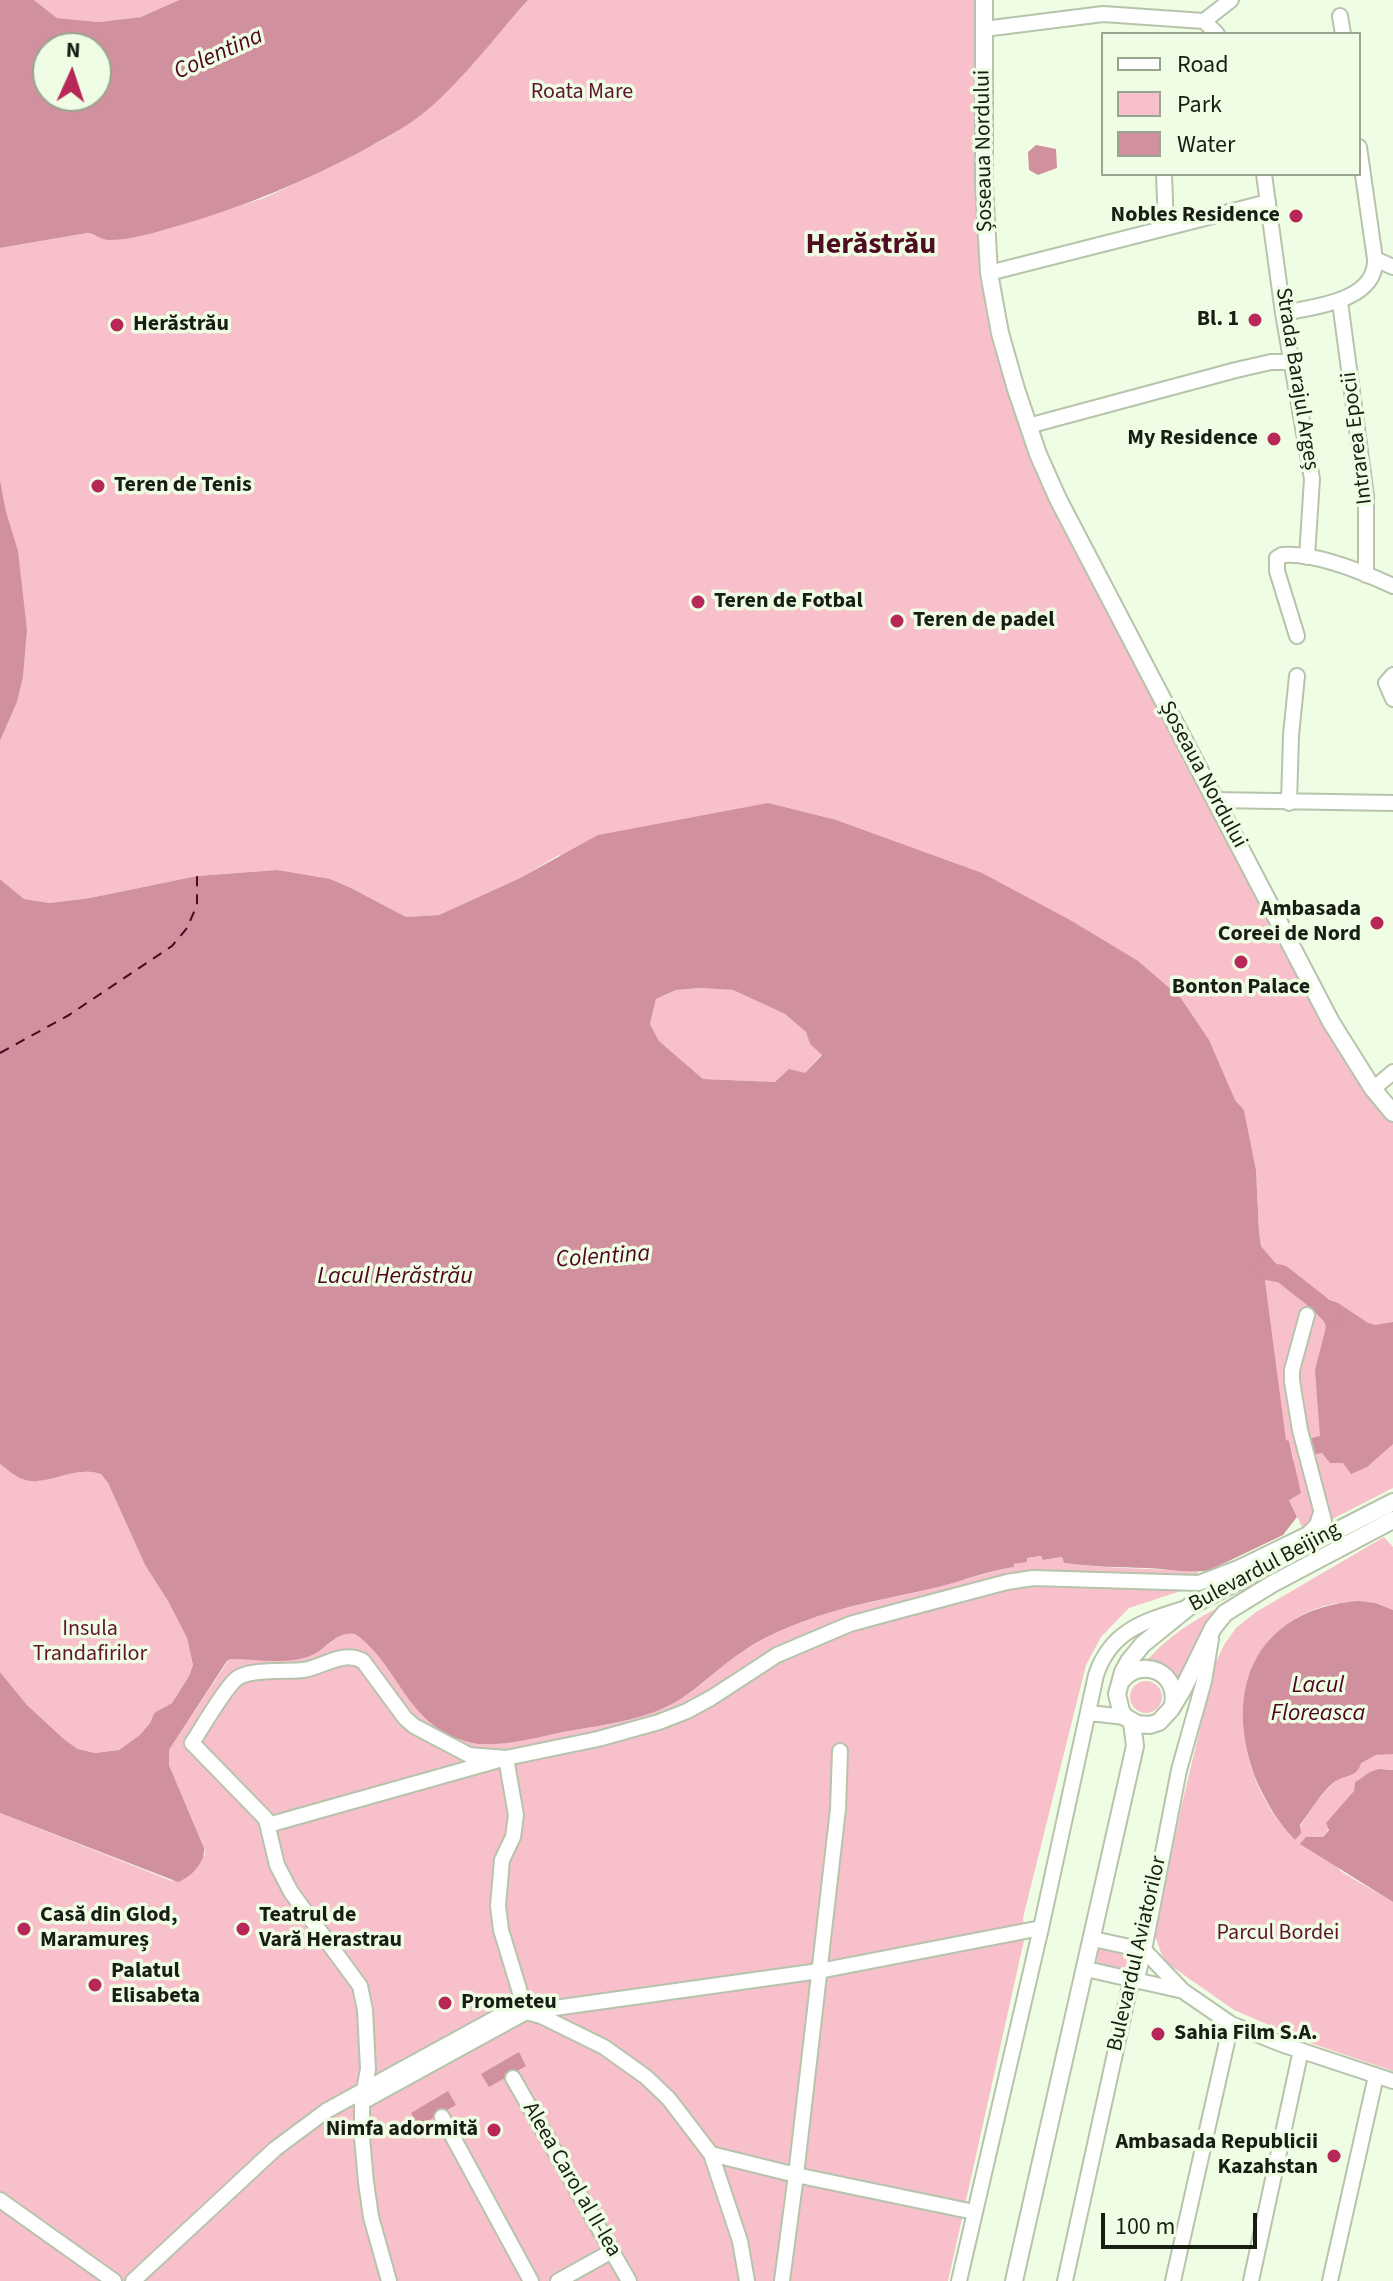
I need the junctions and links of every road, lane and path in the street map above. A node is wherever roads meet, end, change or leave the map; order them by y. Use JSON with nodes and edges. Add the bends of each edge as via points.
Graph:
{"nodes":[{"id":1,"x":984,"y":0,"type":"edge"},
{"id":2,"x":1120,"y":0,"type":"edge"},
{"id":3,"x":1231,"y":0,"type":"edge"},
{"id":4,"x":1103,"y":14,"type":"junction"},
{"id":5,"x":1340,"y":16,"type":"dead end"},
{"id":6,"x":1204,"y":21,"type":"junction"},
{"id":7,"x":984,"y":29,"type":"junction"},
{"id":8,"x":1215,"y":32,"type":"edge"},
{"id":9,"x":1343,"y":32,"type":"edge"},
{"id":10,"x":1361,"y":161,"type":"edge"},
{"id":11,"x":1164,"y":176,"type":"edge"},
{"id":12,"x":1264,"y":176,"type":"edge"},
{"id":13,"x":1268,"y":202,"type":"junction"},
{"id":14,"x":1166,"y":227,"type":"junction"},
{"id":15,"x":1375,"y":259,"type":"junction"},
{"id":16,"x":1393,"y":267,"type":"edge"},
{"id":17,"x":989,"y":273,"type":"junction"},
{"id":18,"x":1340,"y":302,"type":"junction"},
{"id":19,"x":1283,"y":313,"type":"junction"},
{"id":20,"x":1292,"y":362,"type":"junction"},
{"id":21,"x":1028,"y":426,"type":"junction"},
{"id":22,"x":1307,"y":557,"type":"junction"},
{"id":23,"x":1366,"y":575,"type":"junction"},
{"id":24,"x":1393,"y":586,"type":"edge"},
{"id":25,"x":1297,"y":636,"type":"dead end"},
{"id":26,"x":1393,"y":675,"type":"edge"},
{"id":27,"x":1297,"y":676,"type":"dead end"},
{"id":28,"x":1393,"y":699,"type":"edge"},
{"id":29,"x":1215,"y":800,"type":"junction"},
{"id":30,"x":1289,"y":803,"type":"junction"},
{"id":31,"x":1393,"y":803,"type":"edge"},
{"id":32,"x":1393,"y":1072,"type":"edge"},
{"id":33,"x":1373,"y":1089,"type":"junction"},
{"id":34,"x":1393,"y":1113,"type":"edge"},
{"id":35,"x":1307,"y":1315,"type":"dead end"},
{"id":36,"x":1393,"y":1502,"type":"edge"},
{"id":37,"x":1321,"y":1513,"type":"junction"},
{"id":38,"x":1393,"y":1520,"type":"edge"},
{"id":39,"x":1329,"y":1533,"type":"junction"},
{"id":40,"x":1190,"y":1606,"type":"junction"},
{"id":41,"x":1213,"y":1628,"type":"junction"},
{"id":42,"x":1118,"y":1689,"type":"junction"},
{"id":43,"x":1171,"y":1709,"type":"junction"},
{"id":44,"x":1089,"y":1713,"type":"junction"},
{"id":45,"x":1128,"y":1719,"type":"junction"},
{"id":46,"x":1150,"y":1725,"type":"junction"},
{"id":47,"x":1135,"y":1746,"type":"junction"},
{"id":48,"x":840,"y":1751,"type":"dead end"},
{"id":49,"x":506,"y":1758,"type":"junction"},
{"id":50,"x":268,"y":1825,"type":"junction"},
{"id":51,"x":1041,"y":1928,"type":"junction"},
{"id":52,"x":1093,"y":1939,"type":"junction"},
{"id":53,"x":1144,"y":1950,"type":"junction"},
{"id":54,"x":1088,"y":1963,"type":"junction"},
{"id":55,"x":819,"y":1971,"type":"junction"},
{"id":56,"x":1135,"y":1979,"type":"junction"},
{"id":57,"x":1183,"y":1991,"type":"junction"},
{"id":58,"x":526,"y":2012,"type":"junction"},
{"id":59,"x":1231,"y":2024,"type":"junction"},
{"id":60,"x":1301,"y":2050,"type":"junction"},
{"id":61,"x":1376,"y":2076,"type":"junction"},
{"id":62,"x":513,"y":2078,"type":"dead end"},
{"id":63,"x":1393,"y":2081,"type":"edge"},
{"id":64,"x":363,"y":2096,"type":"junction"},
{"id":65,"x":442,"y":2117,"type":"dead end"},
{"id":66,"x":711,"y":2154,"type":"junction"},
{"id":67,"x":796,"y":2175,"type":"junction"},
{"id":68,"x":0,"y":2200,"type":"edge"},
{"id":69,"x":974,"y":2212,"type":"junction"},
{"id":70,"x":612,"y":2251,"type":"junction"},
{"id":71,"x":114,"y":2281,"type":"edge"},
{"id":72,"x":133,"y":2281,"type":"edge"},
{"id":73,"x":389,"y":2281,"type":"edge"},
{"id":74,"x":531,"y":2281,"type":"edge"},
{"id":75,"x":558,"y":2281,"type":"edge"},
{"id":76,"x":629,"y":2281,"type":"edge"},
{"id":77,"x":747,"y":2281,"type":"edge"},
{"id":78,"x":782,"y":2281,"type":"edge"},
{"id":79,"x":959,"y":2281,"type":"edge"},
{"id":80,"x":1014,"y":2281,"type":"edge"},
{"id":81,"x":1065,"y":2281,"type":"edge"},
{"id":82,"x":1173,"y":2281,"type":"edge"},
{"id":83,"x":1251,"y":2281,"type":"edge"},
{"id":84,"x":1330,"y":2281,"type":"edge"}],
"edges":[{"from":1,"to":7,"type":"main road","name":"Șoseaua Nordului"},
{"from":2,"to":4,"type":"street"},
{"from":3,"to":6,"type":"street"},
{"from":4,"to":6,"type":"street"},
{"from":4,"to":7,"type":"street"},
{"from":5,"to":9,"type":"street"},
{"from":6,"to":8,"type":"street"},
{"from":7,"to":17,"type":"main road","name":"Șoseaua Nordului"},
{"from":10,"to":15,"type":"street"},
{"from":11,"to":14,"type":"street"},
{"from":12,"to":13,"type":"street"},
{"from":13,"to":14,"type":"street"},
{"from":13,"to":19,"type":"street","name":"Strada Barajul Argeș"},
{"from":14,"to":17,"type":"street"},
{"from":15,"to":16,"type":"street"},
{"from":15,"to":18,"type":"street","via":[[1366,284]]},
{"from":17,"to":21,"type":"main road","name":"Șoseaua Nordului","via":[[1006,359]]},
{"from":18,"to":19,"type":"street"},
{"from":18,"to":23,"type":"street","name":"Intrarea Epocii","via":[[1366,496]]},
{"from":19,"to":20,"type":"street","name":"Strada Barajul Argeș"},
{"from":20,"to":21,"type":"street","via":[[1236,370]]},
{"from":20,"to":22,"type":"street","name":"Strada Barajul Argeș","via":[[1312,479]]},
{"from":21,"to":29,"type":"main road","name":"Șoseaua Nordului","via":[[1058,499]]},
{"from":22,"to":23,"type":"street"},
{"from":22,"to":25,"type":"street","via":[[1282,555],[1276,564]]},
{"from":23,"to":24,"type":"street"},
{"from":26,"to":28,"type":"street","via":[[1386,683]]},
{"from":27,"to":30,"type":"street"},
{"from":29,"to":30,"type":"street"},
{"from":29,"to":33,"type":"main road","name":"Șoseaua Nordului","via":[[1331,1022]]},
{"from":30,"to":31,"type":"street"},
{"from":32,"to":33,"type":"street"},
{"from":33,"to":34,"type":"main road","name":"Șoseaua Nordului"},
{"from":35,"to":37,"type":"street","via":[[1292,1381]]},
{"from":36,"to":39,"type":"main road","name":"Bulevardul Beijing"},
{"from":37,"to":39,"type":"street"},
{"from":37,"to":49,"type":"street","via":[[1308,1534],[1199,1583],[1047,1577],[1007,1582],[850,1624],[810,1640],[659,1722]]},
{"from":38,"to":41,"type":"main road","name":"Bulevardul Beijing","via":[[1239,1603]]},
{"from":39,"to":40,"type":"main road","name":"Bulevardul Beijing"},
{"from":40,"to":42,"type":"main road","name":"Bulevardul Beijing","via":[[1135,1652]]},
{"from":40,"to":44,"type":"street","via":[[1142,1623],[1114,1643],[1100,1665]]},
{"from":41,"to":43,"type":"main road","name":"Bulevardul Beijing"},
{"from":41,"to":53,"type":"street","name":"Bulevardul Aviatorilor"},
{"from":42,"to":43,"type":"main road","via":[[1136,1669],[1158,1670],[1173,1687]]},
{"from":42,"to":44,"type":"street"},
{"from":42,"to":45,"type":"main road","name":"Bulevardul Beijing","via":[[1118,1705]]},
{"from":43,"to":46,"type":"main road","name":"Bulevardul Beijing"},
{"from":44,"to":45,"type":"street"},
{"from":44,"to":51,"type":"street"},
{"from":45,"to":46,"type":"main road"},
{"from":45,"to":47,"type":"main road","name":"Bulevardul Beijing"},
{"from":46,"to":47,"type":"main road","name":"Bulevardul Beijing"},
{"from":47,"to":52,"type":"main road","name":"Bulevardul Beijing"},
{"from":48,"to":55,"type":"street"},
{"from":49,"to":50,"type":"street"},
{"from":49,"to":50,"type":"street","via":[[469,1755],[414,1726],[356,1658],[241,1675],[192,1743]]},
{"from":49,"to":58,"type":"street","via":[[516,1815],[502,1860],[498,1906]]},
{"from":50,"to":64,"type":"street","via":[[277,1865],[291,1892],[360,1986],[368,2069]]},
{"from":51,"to":55,"type":"street"},
{"from":51,"to":69,"type":"street"},
{"from":52,"to":53,"type":"street"},
{"from":52,"to":54,"type":"main road","name":"Bulevardul Beijing"},
{"from":53,"to":56,"type":"street","name":"Bulevardul Aviatorilor"},
{"from":53,"to":57,"type":"street"},
{"from":54,"to":56,"type":"street"},
{"from":54,"to":80,"type":"main road"},
{"from":55,"to":58,"type":"street"},
{"from":55,"to":67,"type":"street"},
{"from":56,"to":57,"type":"street"},
{"from":56,"to":81,"type":"street","name":"Bulevardul Aviatorilor"},
{"from":57,"to":59,"type":"street"},
{"from":58,"to":64,"type":"street"},
{"from":58,"to":66,"type":"street","via":[[604,2047],[638,2070],[669,2099]]},
{"from":59,"to":60,"type":"street"},
{"from":59,"to":82,"type":"street"},
{"from":60,"to":61,"type":"street"},
{"from":60,"to":83,"type":"street"},
{"from":61,"to":63,"type":"street"},
{"from":61,"to":84,"type":"street"},
{"from":62,"to":70,"type":"street","name":"Aleea Carol al II-lea"},
{"from":64,"to":72,"type":"street","via":[[326,2111],[275,2149]]},
{"from":64,"to":73,"type":"street","via":[[371,2217]]},
{"from":65,"to":74,"type":"street"},
{"from":66,"to":67,"type":"street"},
{"from":66,"to":77,"type":"street","via":[[740,2241]]},
{"from":67,"to":69,"type":"street"},
{"from":67,"to":78,"type":"street"},
{"from":68,"to":71,"type":"street"},
{"from":69,"to":79,"type":"street"},
{"from":70,"to":75,"type":"street"},
{"from":70,"to":76,"type":"street","name":"Aleea Carol al II-lea"}]}
